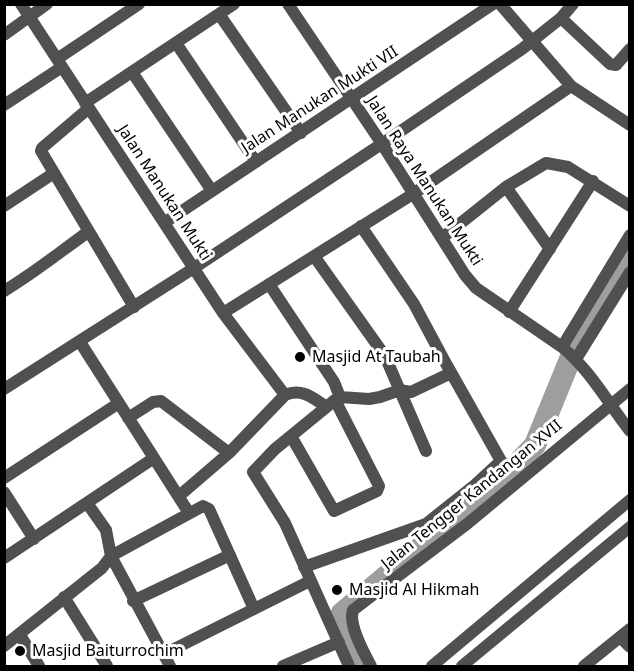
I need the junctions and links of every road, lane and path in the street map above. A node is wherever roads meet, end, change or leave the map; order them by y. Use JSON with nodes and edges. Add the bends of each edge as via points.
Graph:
{"nodes":[{"id":1,"x":21,"y":4,"type":"edge"},
{"id":2,"x":47,"y":4,"type":"edge"},
{"id":3,"x":139,"y":4,"type":"edge"},
{"id":4,"x":234,"y":4,"type":"edge"},
{"id":5,"x":288,"y":4,"type":"edge"},
{"id":6,"x":493,"y":4,"type":"edge"},
{"id":7,"x":500,"y":4,"type":"edge"},
{"id":8,"x":573,"y":4,"type":"edge"},
{"id":9,"x":219,"y":14,"type":"junction"},
{"id":10,"x":29,"y":17,"type":"junction"},
{"id":11,"x":561,"y":18,"type":"junction"},
{"id":12,"x":4,"y":35,"type":"edge"},
{"id":13,"x":532,"y":41,"type":"junction"},
{"id":14,"x":176,"y":43,"type":"junction"},
{"id":15,"x":630,"y":49,"type":"edge"},
{"id":16,"x":59,"y":63,"type":"junction"},
{"id":17,"x":132,"y":72,"type":"junction"},
{"id":18,"x":571,"y":86,"type":"junction"},
{"id":19,"x":351,"y":100,"type":"junction"},
{"id":20,"x":4,"y":105,"type":"edge"},
{"id":21,"x":87,"y":105,"type":"junction"},
{"id":22,"x":630,"y":125,"type":"edge"},
{"id":23,"x":301,"y":133,"type":"junction"},
{"id":24,"x":382,"y":144,"type":"junction"},
{"id":25,"x":256,"y":162,"type":"junction"},
{"id":26,"x":54,"y":173,"type":"junction"},
{"id":27,"x":593,"y":181,"type":"junction"},
{"id":28,"x":506,"y":187,"type":"junction"},
{"id":29,"x":212,"y":191,"type":"junction"},
{"id":30,"x":413,"y":194,"type":"junction"},
{"id":31,"x":6,"y":202,"type":"edge"},
{"id":32,"x":630,"y":206,"type":"edge"},
{"id":33,"x":164,"y":223,"type":"junction"},
{"id":34,"x":361,"y":226,"type":"junction"},
{"id":35,"x":88,"y":232,"type":"junction"},
{"id":36,"x":630,"y":235,"type":"edge"},
{"id":37,"x":442,"y":238,"type":"junction"},
{"id":38,"x":550,"y":249,"type":"junction"},
{"id":39,"x":314,"y":255,"type":"junction"},
{"id":40,"x":194,"y":268,"type":"junction"},
{"id":41,"x":630,"y":272,"type":"edge"},
{"id":42,"x":269,"y":284,"type":"junction"},
{"id":43,"x":4,"y":291,"type":"edge"},
{"id":44,"x":134,"y":307,"type":"junction"},
{"id":45,"x":509,"y":312,"type":"junction"},
{"id":46,"x":223,"y":313,"type":"junction"},
{"id":47,"x":80,"y":342,"type":"junction"},
{"id":48,"x":563,"y":347,"type":"junction"},
{"id":49,"x":575,"y":358,"type":"junction"},
{"id":50,"x":451,"y":373,"type":"junction"},
{"id":51,"x":4,"y":389,"type":"edge"},
{"id":52,"x":630,"y":389,"type":"edge"},
{"id":53,"x":400,"y":390,"type":"junction"},
{"id":54,"x":285,"y":395,"type":"junction"},
{"id":55,"x":333,"y":401,"type":"junction"},
{"id":56,"x":119,"y":403,"type":"junction"},
{"id":57,"x":609,"y":405,"type":"junction"},
{"id":58,"x":128,"y":418,"type":"junction"},
{"id":59,"x":630,"y":431,"type":"edge"},
{"id":60,"x":291,"y":436,"type":"junction"},
{"id":61,"x":426,"y":451,"type":"dead end"},
{"id":62,"x":229,"y":453,"type":"junction"},
{"id":63,"x":154,"y":458,"type":"junction"},
{"id":64,"x":4,"y":478,"type":"edge"},
{"id":65,"x":4,"y":492,"type":"edge"},
{"id":66,"x":179,"y":496,"type":"junction"},
{"id":67,"x":630,"y":501,"type":"edge"},
{"id":68,"x":87,"y":503,"type":"junction"},
{"id":69,"x":189,"y":513,"type":"junction"},
{"id":70,"x":610,"y":517,"type":"junction"},
{"id":71,"x":626,"y":530,"type":"edge"},
{"id":72,"x":34,"y":539,"type":"junction"},
{"id":73,"x":230,"y":555,"type":"junction"},
{"id":74,"x":111,"y":556,"type":"junction"},
{"id":75,"x":4,"y":558,"type":"edge"},
{"id":76,"x":304,"y":567,"type":"junction"},
{"id":77,"x":310,"y":581,"type":"junction"},
{"id":78,"x":64,"y":597,"type":"junction"},
{"id":79,"x":134,"y":601,"type":"junction"},
{"id":80,"x":254,"y":609,"type":"junction"},
{"id":81,"x":625,"y":633,"type":"edge"},
{"id":82,"x":20,"y":635,"type":"junction"},
{"id":83,"x":339,"y":642,"type":"junction"},
{"id":84,"x":4,"y":646,"type":"edge"},
{"id":85,"x":630,"y":647,"type":"edge"},
{"id":86,"x":164,"y":654,"type":"junction"},
{"id":87,"x":39,"y":666,"type":"edge"},
{"id":88,"x":106,"y":666,"type":"edge"},
{"id":89,"x":170,"y":666,"type":"edge"},
{"id":90,"x":284,"y":666,"type":"edge"},
{"id":91,"x":349,"y":666,"type":"edge"},
{"id":92,"x":371,"y":666,"type":"edge"},
{"id":93,"x":432,"y":666,"type":"edge"},
{"id":94,"x":462,"y":666,"type":"edge"},
{"id":95,"x":584,"y":666,"type":"edge"}],
"edges":[{"from":1,"to":10,"type":"street","name":"Jalan Manukan Mukti"},
{"from":2,"to":10,"type":"street"},
{"from":3,"to":16,"type":"street"},
{"from":4,"to":9,"type":"street"},
{"from":5,"to":19,"type":"street","name":"Jalan Raya Manukan Mukti"},
{"from":6,"to":19,"type":"street","name":"Jalan Manukan Mukti VII"},
{"from":7,"to":13,"type":"street"},
{"from":8,"to":11,"type":"street"},
{"from":9,"to":14,"type":"street"},
{"from":9,"to":23,"type":"street"},
{"from":10,"to":12,"type":"street"},
{"from":10,"to":16,"type":"street","name":"Jalan Manukan Mukti"},
{"from":11,"to":13,"type":"street"},
{"from":11,"to":15,"type":"street","via":[[610,64],[616,65]]},
{"from":13,"to":18,"type":"street"},
{"from":13,"to":24,"type":"street"},
{"from":14,"to":17,"type":"street"},
{"from":14,"to":25,"type":"street"},
{"from":16,"to":20,"type":"street"},
{"from":16,"to":21,"type":"street","name":"Jalan Manukan Mukti"},
{"from":17,"to":21,"type":"street"},
{"from":17,"to":29,"type":"street"},
{"from":18,"to":22,"type":"street"},
{"from":18,"to":30,"type":"street"},
{"from":19,"to":23,"type":"street","name":"Jalan Manukan Mukti VII"},
{"from":19,"to":24,"type":"street","name":"Jalan Raya Manukan Mukti"},
{"from":21,"to":26,"type":"street","via":[[42,148]]},
{"from":21,"to":33,"type":"street","name":"Jalan Manukan Mukti"},
{"from":23,"to":25,"type":"street","name":"Jalan Manukan Mukti VII"},
{"from":24,"to":30,"type":"street","name":"Jalan Raya Manukan Mukti"},
{"from":24,"to":40,"type":"street"},
{"from":25,"to":29,"type":"street","name":"Jalan Manukan Mukti VII"},
{"from":26,"to":31,"type":"street"},
{"from":26,"to":35,"type":"street"},
{"from":27,"to":28,"type":"street","via":[[568,167],[546,163]]},
{"from":27,"to":32,"type":"street"},
{"from":27,"to":38,"type":"street"},
{"from":28,"to":37,"type":"street"},
{"from":28,"to":38,"type":"street"},
{"from":29,"to":33,"type":"street","name":"Jalan Manukan Mukti VII"},
{"from":30,"to":34,"type":"street"},
{"from":30,"to":37,"type":"street","name":"Jalan Raya Manukan Mukti"},
{"from":33,"to":40,"type":"street","name":"Jalan Manukan Mukti"},
{"from":34,"to":39,"type":"street"},
{"from":34,"to":50,"type":"street","via":[[414,304]]},
{"from":35,"to":43,"type":"street"},
{"from":35,"to":44,"type":"street"},
{"from":36,"to":48,"type":"street"},
{"from":37,"to":45,"type":"street","name":"Jalan Raya Manukan Mukti","via":[[476,288]]},
{"from":38,"to":45,"type":"street"},
{"from":39,"to":42,"type":"street"},
{"from":39,"to":53,"type":"street","via":[[385,356]]},
{"from":40,"to":44,"type":"street"},
{"from":40,"to":46,"type":"street","name":"Jalan Manukan Mukti"},
{"from":41,"to":49,"type":"street"},
{"from":42,"to":46,"type":"street"},
{"from":42,"to":55,"type":"street","via":[[334,382]]},
{"from":44,"to":47,"type":"street"},
{"from":45,"to":48,"type":"street","name":"Jalan Raya Manukan Mukti"},
{"from":46,"to":54,"type":"street","name":"Jalan Manukan Mukti"},
{"from":47,"to":51,"type":"street"},
{"from":47,"to":56,"type":"street"},
{"from":48,"to":49,"type":"street","name":"Jalan Raya Manukan Mukti"},
{"from":49,"to":57,"type":"street","name":"Jalan Raya Manukan Mukti","via":[[594,378]]},
{"from":50,"to":53,"type":"street","via":[[419,390]]},
{"from":50,"to":76,"type":"street","via":[[500,463],[426,524]]},
{"from":52,"to":57,"type":"street","name":"Jalan Tengger Kandangan XVII"},
{"from":53,"to":55,"type":"street","via":[[380,398]]},
{"from":53,"to":61,"type":"street"},
{"from":54,"to":55,"type":"street","via":[[297,391]]},
{"from":54,"to":62,"type":"street"},
{"from":55,"to":60,"type":"street"},
{"from":55,"to":60,"type":"street","via":[[379,486],[377,491],[334,511]]},
{"from":56,"to":58,"type":"street"},
{"from":56,"to":64,"type":"street"},
{"from":57,"to":59,"type":"street","name":"Jalan Raya Manukan Mukti"},
{"from":57,"to":92,"type":"street","name":"Jalan Tengger Kandangan XVII","via":[[466,524],[353,610],[352,621]]},
{"from":58,"to":62,"type":"street","via":[[161,401]]},
{"from":58,"to":63,"type":"street"},
{"from":60,"to":76,"type":"street","via":[[253,474],[285,523]]},
{"from":62,"to":66,"type":"street"},
{"from":63,"to":66,"type":"street"},
{"from":63,"to":68,"type":"street"},
{"from":65,"to":72,"type":"street"},
{"from":66,"to":69,"type":"street"},
{"from":67,"to":70,"type":"street"},
{"from":68,"to":72,"type":"street"},
{"from":68,"to":74,"type":"street","via":[[106,530]]},
{"from":69,"to":73,"type":"street","via":[[203,506],[209,509]]},
{"from":69,"to":74,"type":"street"},
{"from":70,"to":71,"type":"street"},
{"from":70,"to":93,"type":"street"},
{"from":71,"to":94,"type":"street"},
{"from":72,"to":75,"type":"street"},
{"from":73,"to":79,"type":"street"},
{"from":73,"to":80,"type":"street"},
{"from":74,"to":78,"type":"street","via":[[102,568]]},
{"from":74,"to":79,"type":"street"},
{"from":76,"to":77,"type":"street"},
{"from":77,"to":80,"type":"street"},
{"from":77,"to":83,"type":"street"},
{"from":78,"to":82,"type":"street"},
{"from":78,"to":88,"type":"street"},
{"from":79,"to":86,"type":"street"},
{"from":80,"to":86,"type":"street"},
{"from":81,"to":85,"type":"street"},
{"from":81,"to":95,"type":"street"},
{"from":82,"to":84,"type":"street"},
{"from":82,"to":87,"type":"street"},
{"from":83,"to":90,"type":"street"},
{"from":83,"to":91,"type":"street"},
{"from":86,"to":89,"type":"street"}]}
